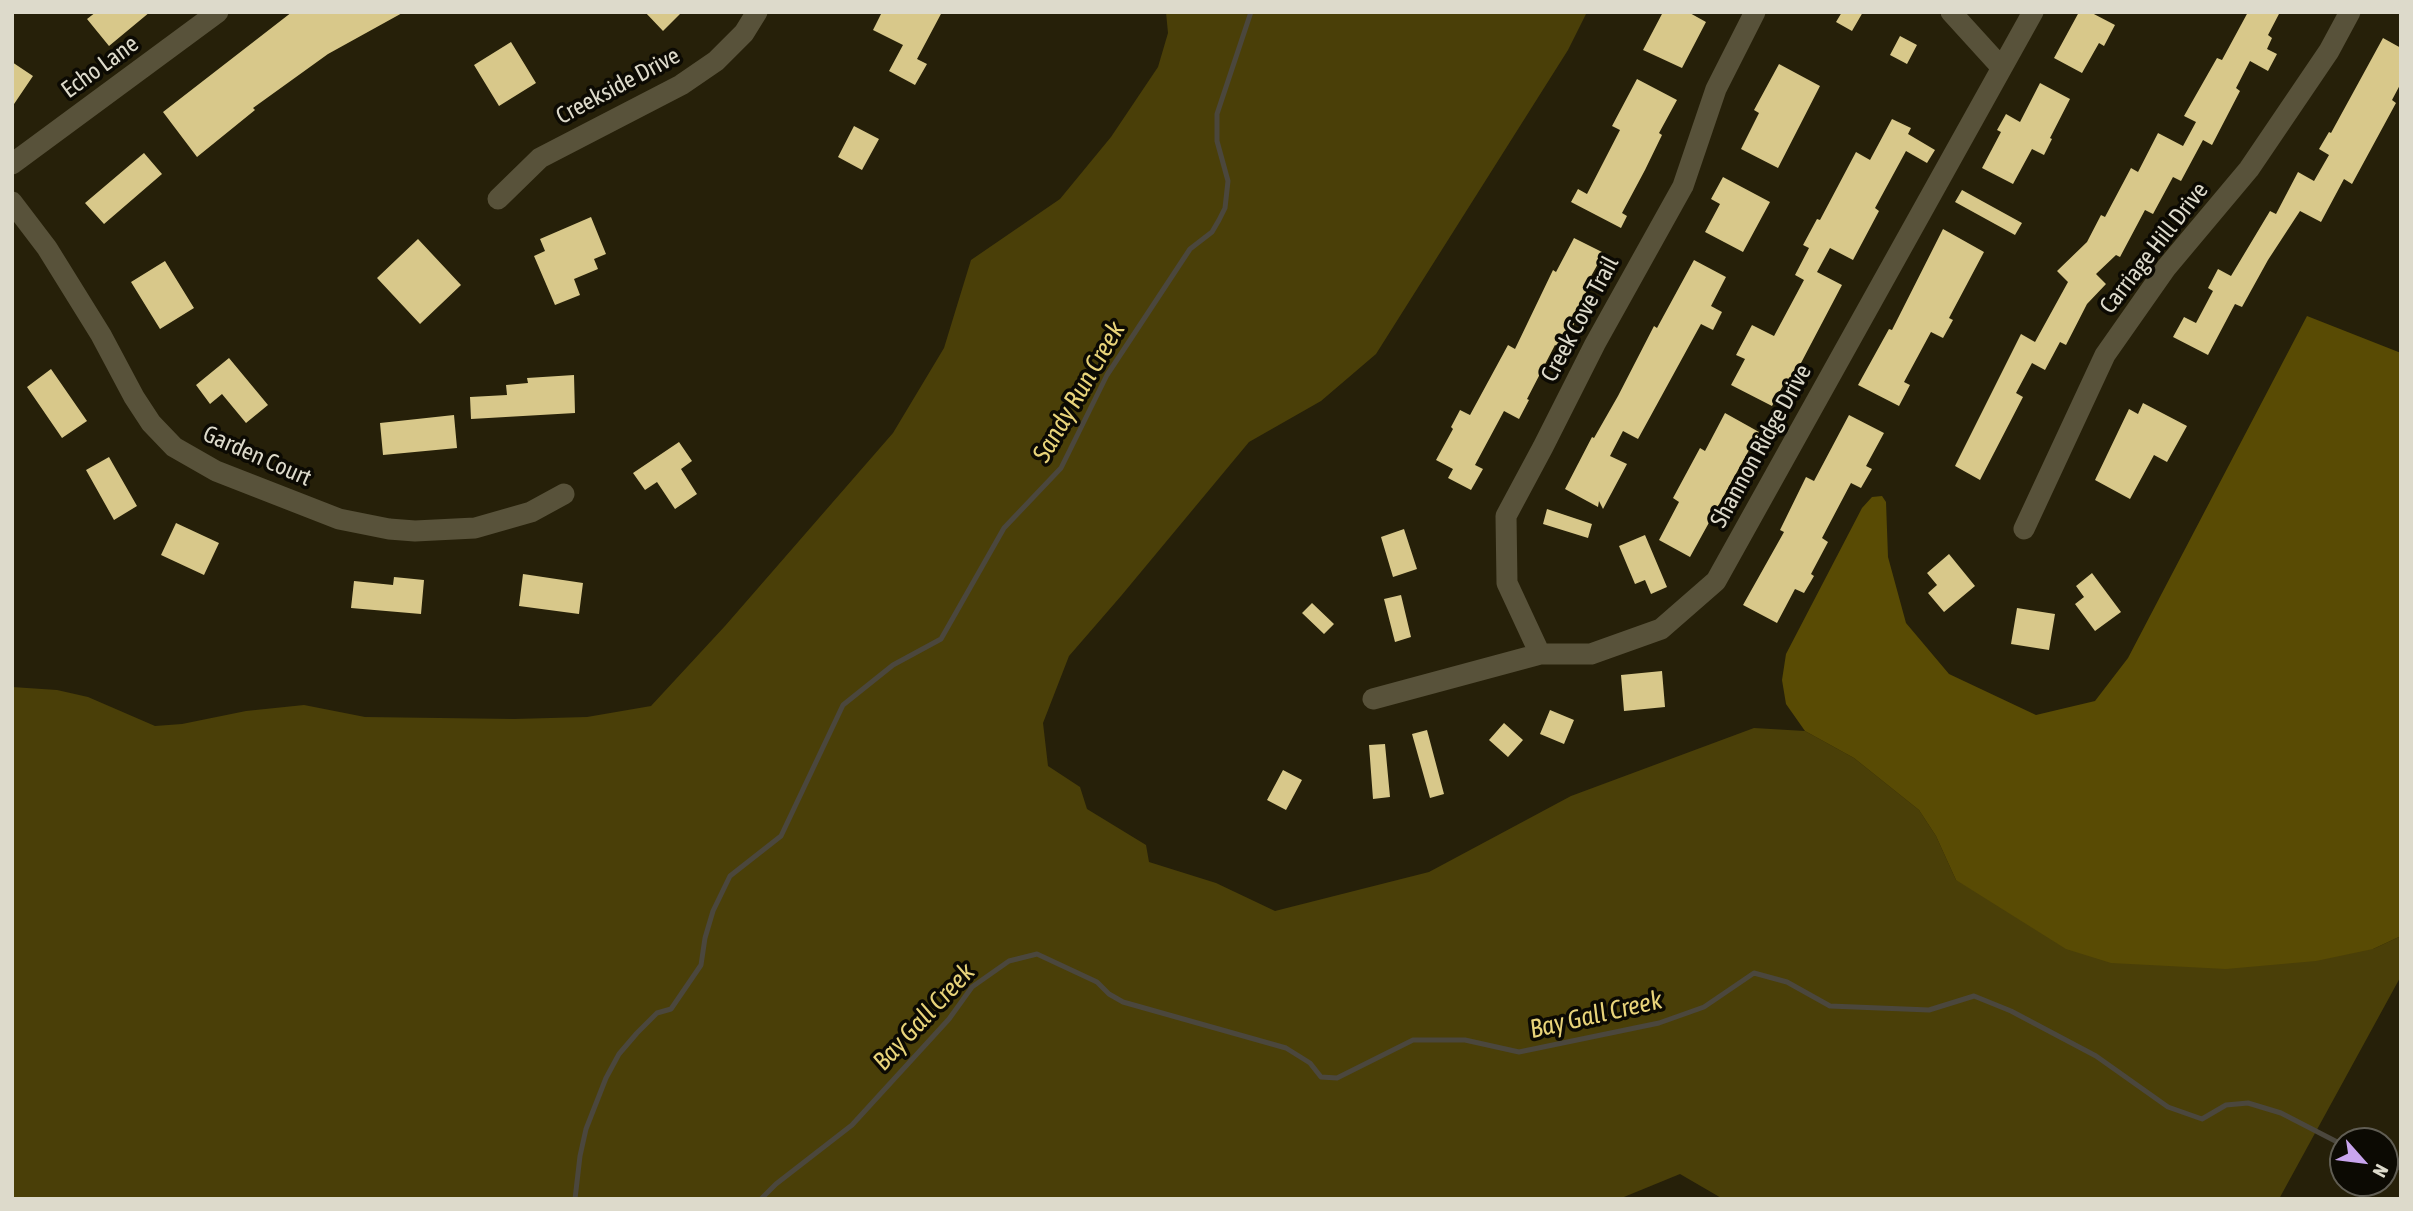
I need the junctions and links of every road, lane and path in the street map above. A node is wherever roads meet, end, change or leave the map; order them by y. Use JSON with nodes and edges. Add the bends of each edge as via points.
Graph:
{"nodes":[{"id":1,"x":757,"y":12,"type":"edge"},
{"id":2,"x":1755,"y":12,"type":"edge"},
{"id":3,"x":1951,"y":12,"type":"edge"},
{"id":4,"x":2033,"y":12,"type":"edge"},
{"id":5,"x":2350,"y":12,"type":"edge"},
{"id":6,"x":216,"y":13,"type":"edge"},
{"id":7,"x":2001,"y":67,"type":"junction"},
{"id":8,"x":12,"y":164,"type":"edge"},
{"id":9,"x":498,"y":199,"type":"dead end"},
{"id":10,"x":12,"y":202,"type":"edge"},
{"id":11,"x":564,"y":494,"type":"dead end"},
{"id":12,"x":2024,"y":529,"type":"dead end"},
{"id":13,"x":1540,"y":654,"type":"junction"},
{"id":14,"x":1373,"y":699,"type":"dead end"}],
"edges":[{"from":1,"to":9,"type":"street","name":"Creekside Drive","via":[[744,33],[716,61],[681,85],[540,158]]},
{"from":2,"to":13,"type":"street","name":"Creek Cove Trail","via":[[1716,89],[1683,186],[1506,516],[1507,583]]},
{"from":3,"to":7,"type":"street"},
{"from":4,"to":7,"type":"street","name":"Shannon Ridge Drive"},
{"from":5,"to":12,"type":"street","name":"Carriage Hill Drive","via":[[2249,169],[2166,268],[2105,355]]},
{"from":6,"to":8,"type":"street","name":"Echo Lane"},
{"from":7,"to":13,"type":"street","name":"Shannon Ridge Drive","via":[[1716,581],[1661,629],[1591,654]]},
{"from":10,"to":11,"type":"street","name":"Garden Court","via":[[47,248],[151,423],[174,447],[216,471],[339,519],[415,531],[475,528],[531,512]]},
{"from":13,"to":14,"type":"street","name":"Shannon Ridge Drive"}]}
